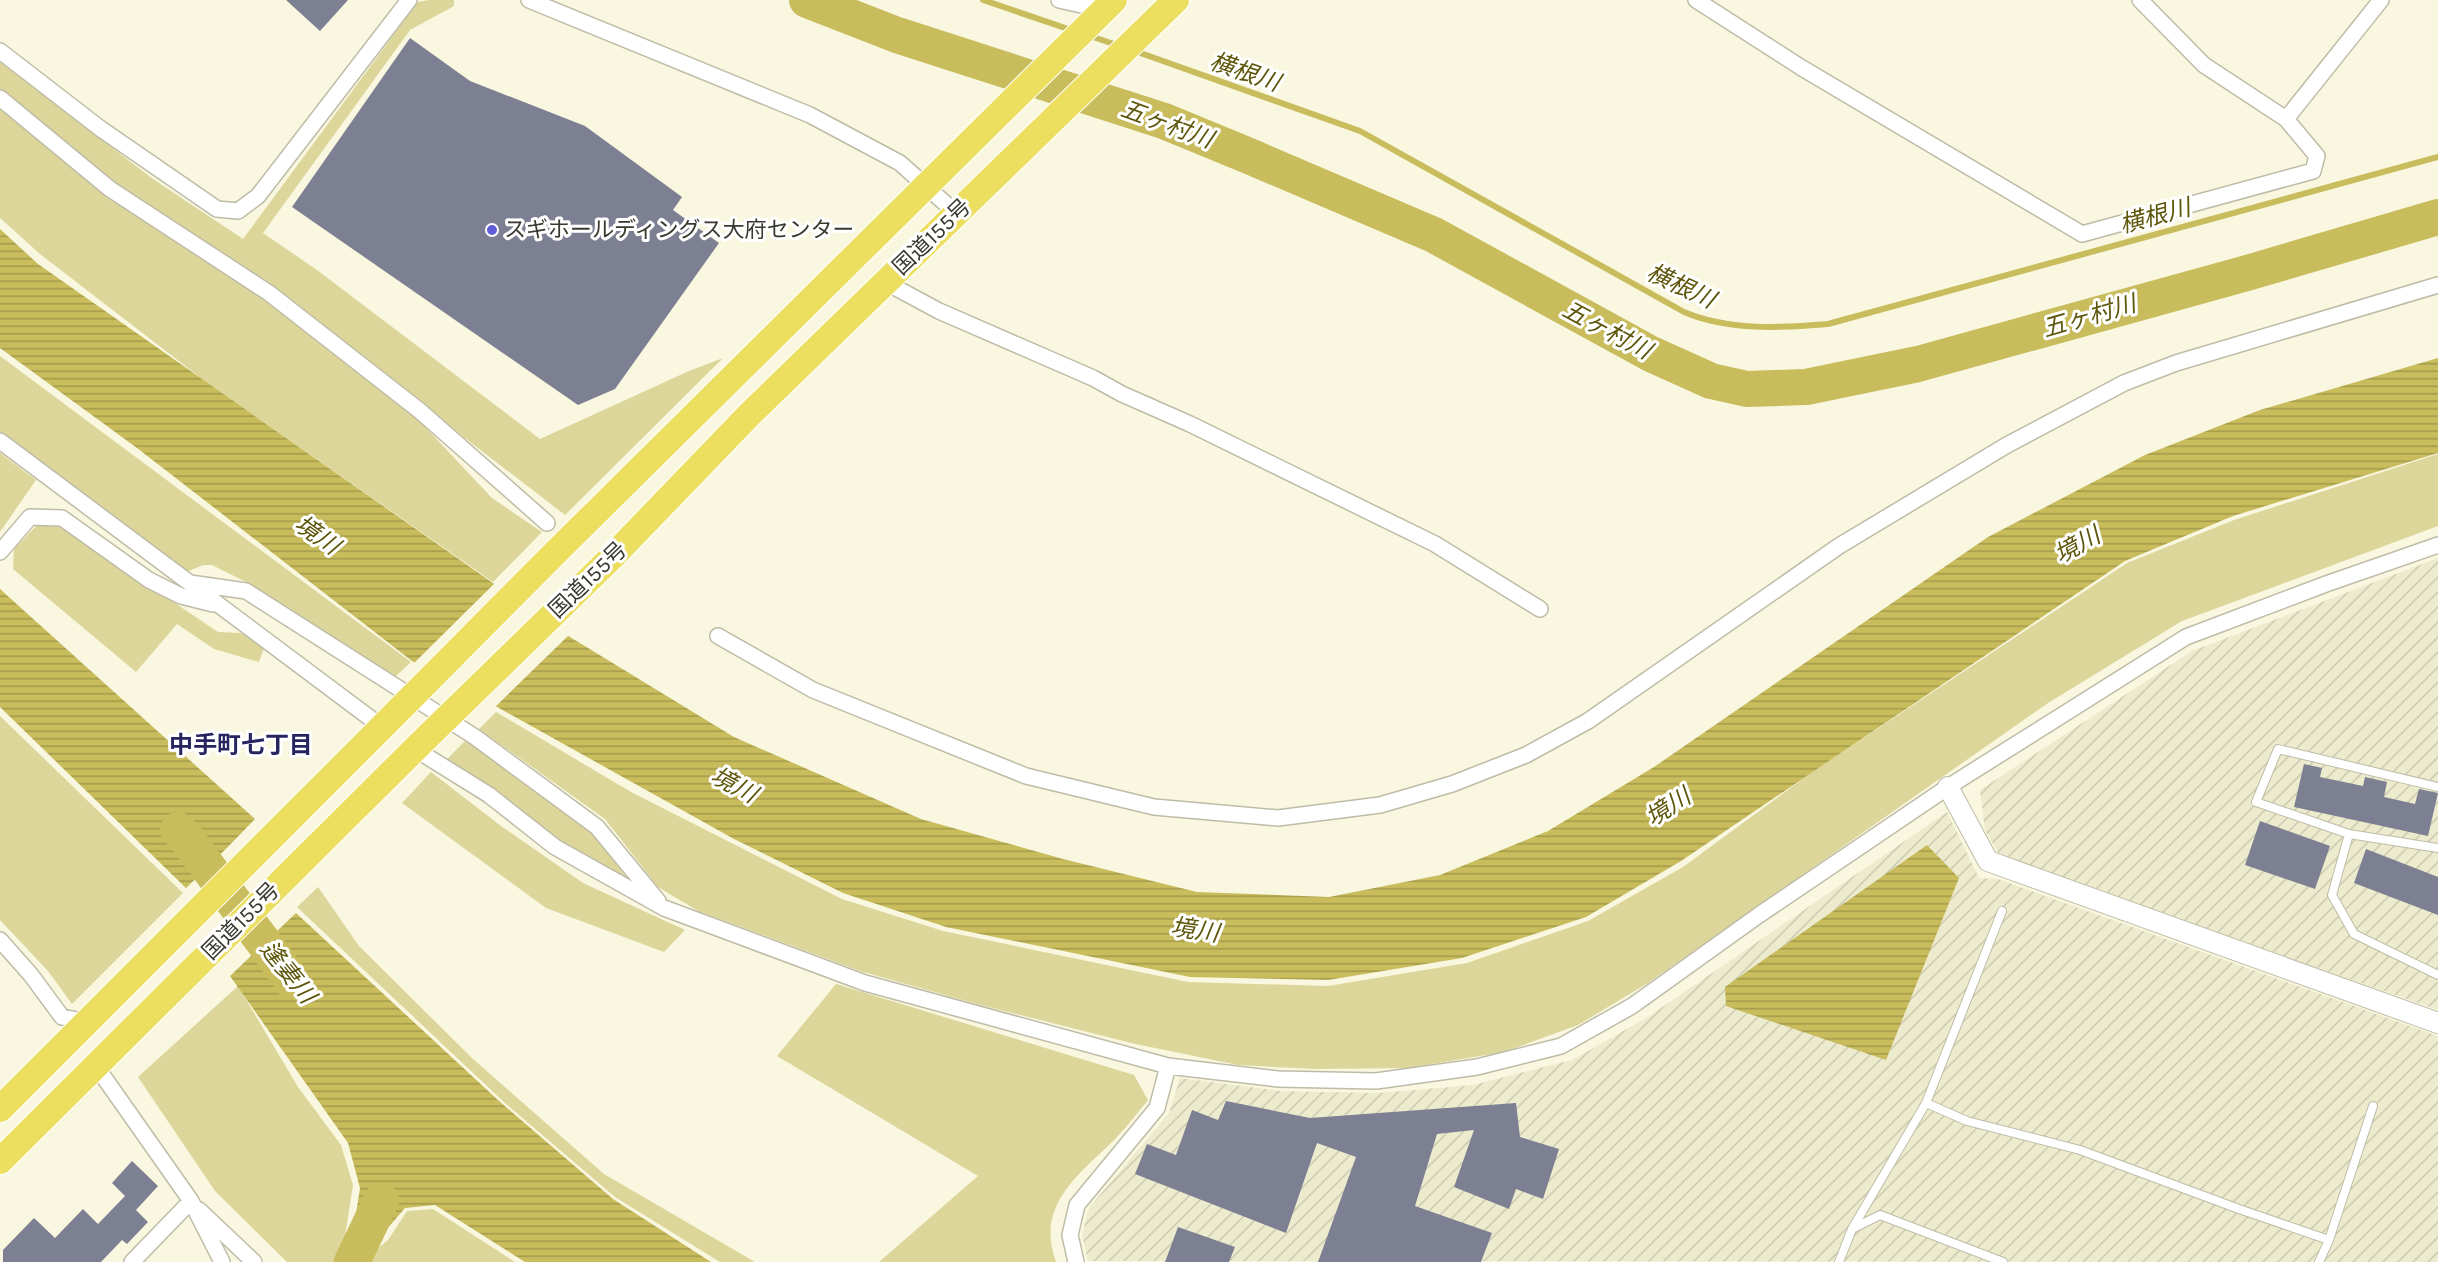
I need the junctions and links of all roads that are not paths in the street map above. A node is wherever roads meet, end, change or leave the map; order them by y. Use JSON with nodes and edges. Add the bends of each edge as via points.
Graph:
{"nodes":[{"id":1,"x":409,"y":0,"type":"edge"},
{"id":2,"x":529,"y":0,"type":"edge"},
{"id":3,"x":1059,"y":0,"type":"edge"},
{"id":4,"x":1176,"y":0,"type":"edge"},
{"id":5,"x":1696,"y":0,"type":"edge"},
{"id":6,"x":2140,"y":0,"type":"edge"},
{"id":7,"x":2381,"y":0,"type":"edge"},
{"id":8,"x":1105,"y":9,"type":"edge"},
{"id":9,"x":0,"y":51,"type":"edge"},
{"id":10,"x":0,"y":98,"type":"edge"},
{"id":11,"x":2286,"y":119,"type":"junction"},
{"id":12,"x":926,"y":186,"type":"junction"},
{"id":13,"x":956,"y":213,"type":"junction"},
{"id":14,"x":885,"y":282,"type":"junction"},
{"id":15,"x":2438,"y":285,"type":"edge"},
{"id":16,"x":0,"y":441,"type":"edge"},
{"id":17,"x":547,"y":523,"type":"dead end"},
{"id":18,"x":2438,"y":545,"type":"edge"},
{"id":19,"x":0,"y":552,"type":"edge"},
{"id":20,"x":189,"y":583,"type":"junction"},
{"id":21,"x":219,"y":605,"type":"junction"},
{"id":22,"x":1540,"y":609,"type":"dead end"},
{"id":23,"x":718,"y":636,"type":"dead end"},
{"id":24,"x":383,"y":726,"type":"junction"},
{"id":25,"x":415,"y":748,"type":"junction"},
{"id":26,"x":1948,"y":787,"type":"junction"},
{"id":27,"x":2438,"y":787,"type":"edge"},
{"id":28,"x":2349,"y":834,"type":"junction"},
{"id":29,"x":2438,"y":848,"type":"edge"},
{"id":30,"x":664,"y":908,"type":"junction"},
{"id":31,"x":2002,"y":911,"type":"dead end"},
{"id":32,"x":0,"y":940,"type":"edge"},
{"id":33,"x":2438,"y":975,"type":"edge"},
{"id":34,"x":88,"y":1022,"type":"junction"},
{"id":35,"x":2438,"y":1023,"type":"edge"},
{"id":36,"x":103,"y":1059,"type":"junction"},
{"id":37,"x":1168,"y":1066,"type":"junction"},
{"id":38,"x":1926,"y":1103,"type":"junction"},
{"id":39,"x":2373,"y":1106,"type":"dead end"},
{"id":40,"x":0,"y":1109,"type":"edge"},
{"id":41,"x":0,"y":1161,"type":"edge"},
{"id":42,"x":190,"y":1201,"type":"junction"},
{"id":43,"x":1852,"y":1228,"type":"junction"},
{"id":44,"x":2329,"y":1240,"type":"junction"},
{"id":45,"x":132,"y":1262,"type":"edge"},
{"id":46,"x":222,"y":1262,"type":"edge"},
{"id":47,"x":254,"y":1262,"type":"edge"},
{"id":48,"x":1076,"y":1262,"type":"edge"},
{"id":49,"x":1839,"y":1262,"type":"edge"},
{"id":50,"x":2003,"y":1262,"type":"edge"},
{"id":51,"x":2319,"y":1262,"type":"edge"}],
"edges":[{"from":1,"to":9,"type":"street","via":[[258,196],[238,212],[217,209],[101,129]]},
{"from":2,"to":12,"type":"street","via":[[810,115],[900,163]]},
{"from":3,"to":8,"type":"street"},
{"from":4,"to":13,"type":"highway","name":"国道155号"},
{"from":5,"to":11,"type":"street","via":[[1802,68],[2082,234],[2313,171],[2317,156]]},
{"from":6,"to":11,"type":"street","via":[[2204,64]]},
{"from":7,"to":11,"type":"street"},
{"from":8,"to":12,"type":"highway","name":"国道155号"},
{"from":10,"to":17,"type":"street","via":[[110,189],[288,308],[420,411]]},
{"from":12,"to":13,"type":"street"},
{"from":12,"to":24,"type":"highway","name":"国道155号","bridge":true},
{"from":13,"to":14,"type":"highway","name":"国道155号"},
{"from":14,"to":22,"type":"street","via":[[1435,544]]},
{"from":14,"to":25,"type":"highway","name":"国道155号","bridge":true,"via":[[613,556]]},
{"from":15,"to":23,"type":"street","via":[[2176,363],[2124,383],[2007,445],[1839,546],[1588,721],[1526,755],[1452,784],[1380,805],[1278,818],[1154,807],[1026,776],[813,690]]},
{"from":16,"to":20,"type":"street"},
{"from":18,"to":26,"type":"street","via":[[2186,637]]},
{"from":19,"to":21,"type":"street","via":[[30,517],[62,518],[149,580],[181,596]]},
{"from":20,"to":21,"type":"street"},
{"from":20,"to":30,"type":"street","via":[[246,591],[475,737],[597,826]]},
{"from":21,"to":24,"type":"street"},
{"from":24,"to":34,"type":"highway","name":"国道155号"},
{"from":25,"to":30,"type":"street","via":[[489,795],[555,847]]},
{"from":25,"to":36,"type":"highway","name":"国道155号"},
{"from":26,"to":35,"type":"street","via":[[1988,861]]},
{"from":26,"to":37,"type":"street","via":[[1632,1006],[1561,1046],[1477,1067],[1376,1081],[1278,1079]]},
{"from":27,"to":28,"type":"lane","via":[[2278,749],[2256,802]]},
{"from":28,"to":29,"type":"lane"},
{"from":28,"to":33,"type":"lane","via":[[2332,895],[2354,934]]},
{"from":30,"to":37,"type":"street","via":[[866,983]]},
{"from":31,"to":38,"type":"lane"},
{"from":32,"to":34,"type":"street","via":[[62,1017]]},
{"from":34,"to":40,"type":"highway","name":"国道155号"},
{"from":36,"to":41,"type":"highway","name":"国道155号"},
{"from":36,"to":42,"type":"street"},
{"from":37,"to":48,"type":"street","via":[[1157,1108],[1077,1205],[1070,1235]]},
{"from":38,"to":43,"type":"lane"},
{"from":38,"to":44,"type":"lane","via":[[1967,1121],[2080,1150]]},
{"from":39,"to":44,"type":"lane"},
{"from":42,"to":45,"type":"street"},
{"from":42,"to":46,"type":"street"},
{"from":42,"to":47,"type":"street"},
{"from":43,"to":49,"type":"lane"},
{"from":43,"to":50,"type":"lane","via":[[1880,1215]]},
{"from":44,"to":51,"type":"lane"}]}
